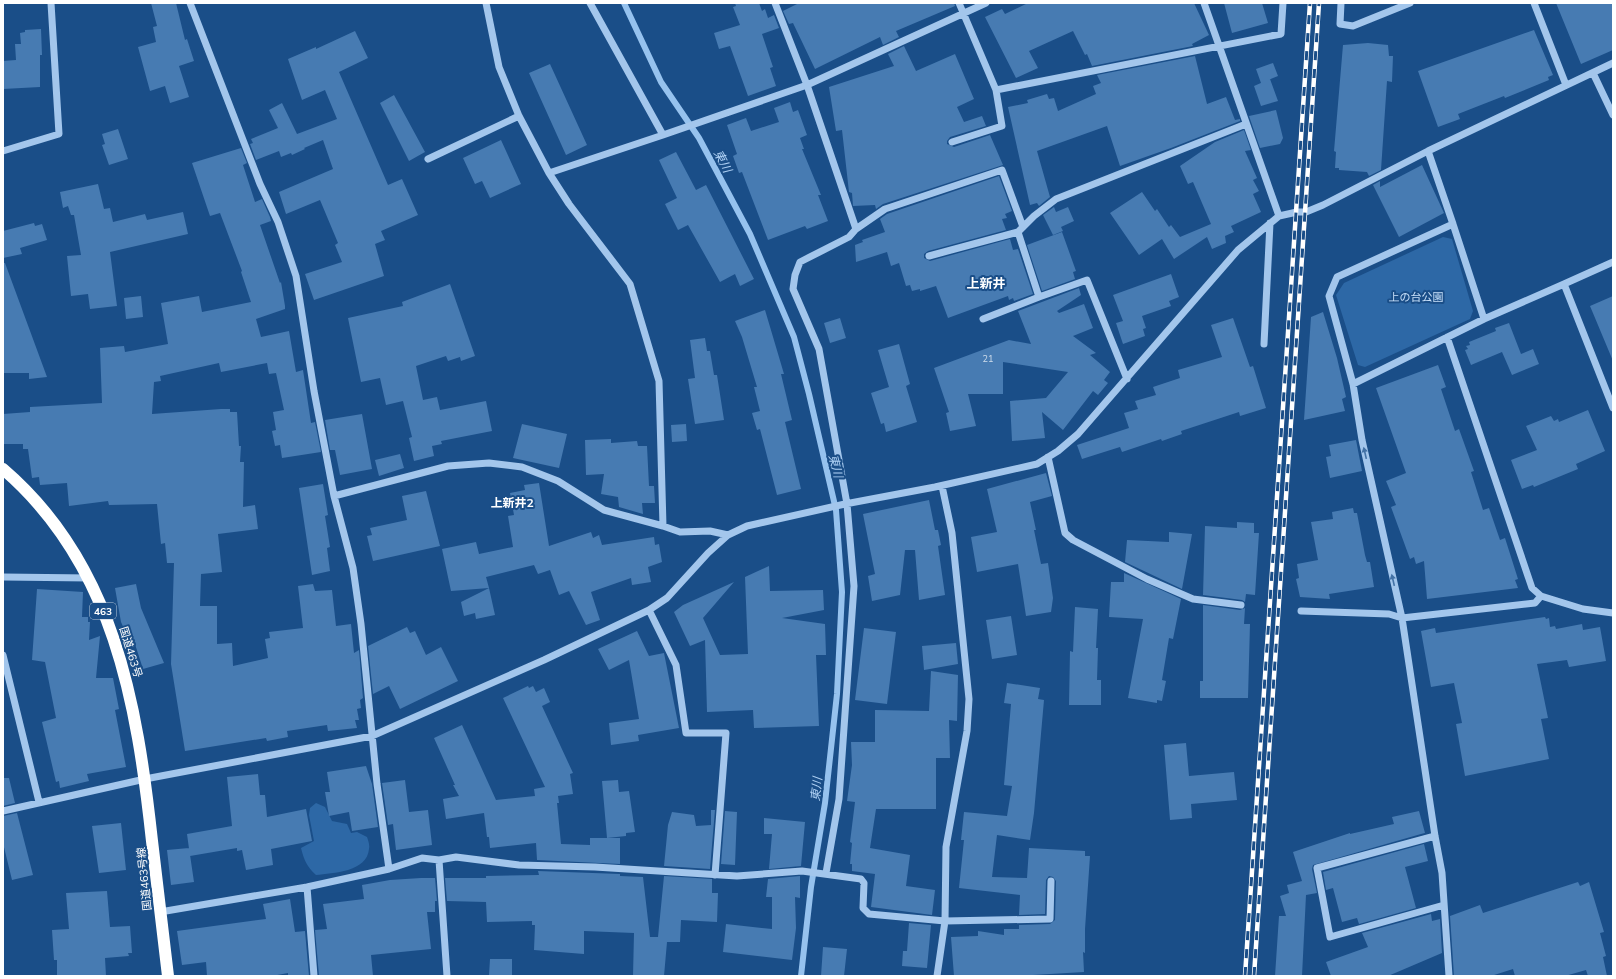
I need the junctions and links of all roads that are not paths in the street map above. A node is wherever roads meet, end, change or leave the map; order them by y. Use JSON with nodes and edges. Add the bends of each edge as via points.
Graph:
{"nodes":[{"id":1,"x":51,"y":3,"type":"edge"},
{"id":2,"x":190,"y":3,"type":"edge"},
{"id":3,"x":486,"y":3,"type":"edge"},
{"id":4,"x":590,"y":3,"type":"edge"},
{"id":5,"x":775,"y":3,"type":"edge"},
{"id":6,"x":959,"y":3,"type":"edge"},
{"id":7,"x":986,"y":3,"type":"edge"},
{"id":8,"x":1204,"y":3,"type":"edge"},
{"id":9,"x":1283,"y":3,"type":"edge"},
{"id":10,"x":1341,"y":3,"type":"edge"},
{"id":11,"x":1410,"y":3,"type":"edge"},
{"id":12,"x":1534,"y":3,"type":"edge"},
{"id":13,"x":963,"y":14,"type":"junction"},
{"id":14,"x":1219,"y":45,"type":"junction"},
{"id":15,"x":1613,"y":63,"type":"edge"},
{"id":16,"x":1592,"y":73,"type":"junction"},
{"id":17,"x":807,"y":85,"type":"junction"},
{"id":18,"x":1566,"y":85,"type":"junction"},
{"id":19,"x":996,"y":90,"type":"junction"},
{"id":20,"x":1613,"y":115,"type":"edge"},
{"id":21,"x":519,"y":116,"type":"junction"},
{"id":22,"x":1246,"y":124,"type":"junction"},
{"id":23,"x":663,"y":135,"type":"junction"},
{"id":24,"x":952,"y":142,"type":"dead end"},
{"id":25,"x":3,"y":151,"type":"edge"},
{"id":26,"x":1428,"y":151,"type":"junction"},
{"id":27,"x":428,"y":159,"type":"dead end"},
{"id":28,"x":548,"y":173,"type":"junction"},
{"id":29,"x":1279,"y":216,"type":"junction"},
{"id":30,"x":1270,"y":223,"type":"junction"},
{"id":31,"x":1453,"y":224,"type":"junction"},
{"id":32,"x":856,"y":229,"type":"junction"},
{"id":33,"x":1021,"y":229,"type":"junction"},
{"id":34,"x":929,"y":256,"type":"dead end"},
{"id":35,"x":1613,"y":262,"type":"edge"},
{"id":36,"x":1564,"y":284,"type":"junction"},
{"id":37,"x":1039,"y":297,"type":"junction"},
{"id":38,"x":983,"y":319,"type":"dead end"},
{"id":39,"x":1484,"y":319,"type":"junction"},
{"id":40,"x":1447,"y":338,"type":"junction"},
{"id":41,"x":1264,"y":344,"type":"dead end"},
{"id":42,"x":1127,"y":379,"type":"junction"},
{"id":43,"x":1353,"y":384,"type":"junction"},
{"id":44,"x":1613,"y":408,"type":"edge"},
{"id":45,"x":1048,"y":457,"type":"junction"},
{"id":46,"x":3,"y":470,"type":"edge"},
{"id":47,"x":942,"y":486,"type":"junction"},
{"id":48,"x":334,"y":496,"type":"junction"},
{"id":49,"x":846,"y":504,"type":"junction"},
{"id":50,"x":663,"y":526,"type":"junction"},
{"id":51,"x":728,"y":535,"type":"junction"},
{"id":52,"x":3,"y":577,"type":"edge"},
{"id":53,"x":89,"y":578,"type":"junction"},
{"id":54,"x":1541,"y":596,"type":"junction"},
{"id":55,"x":1241,"y":605,"type":"dead end"},
{"id":56,"x":649,"y":610,"type":"junction"},
{"id":57,"x":1301,"y":611,"type":"dead end"},
{"id":58,"x":1613,"y":613,"type":"edge"},
{"id":59,"x":1402,"y":618,"type":"junction"},
{"id":60,"x":3,"y":654,"type":"edge"},
{"id":61,"x":372,"y":736,"type":"junction"},
{"id":62,"x":146,"y":779,"type":"junction"},
{"id":63,"x":39,"y":802,"type":"junction"},
{"id":64,"x":3,"y":811,"type":"edge"},
{"id":65,"x":1435,"y":836,"type":"junction"},
{"id":66,"x":439,"y":860,"type":"junction"},
{"id":67,"x":389,"y":869,"type":"junction"},
{"id":68,"x":826,"y":873,"type":"junction"},
{"id":69,"x":715,"y":875,"type":"junction"},
{"id":70,"x":1051,"y":882,"type":"dead end"},
{"id":71,"x":307,"y":887,"type":"junction"},
{"id":72,"x":1444,"y":905,"type":"junction"},
{"id":73,"x":160,"y":912,"type":"junction"},
{"id":74,"x":944,"y":921,"type":"junction"},
{"id":75,"x":168,"y":976,"type":"edge"},
{"id":76,"x":314,"y":976,"type":"edge"},
{"id":77,"x":447,"y":976,"type":"edge"},
{"id":78,"x":937,"y":976,"type":"edge"},
{"id":79,"x":1449,"y":976,"type":"edge"}],
"edges":[{"from":1,"to":25,"type":"street","via":[[59,134]]},
{"from":2,"to":48,"type":"street","via":[[260,184],[278,222],[296,276]]},
{"from":3,"to":21,"type":"street","via":[[499,67]]},
{"from":4,"to":23,"type":"street"},
{"from":5,"to":17,"type":"street"},
{"from":6,"to":13,"type":"street"},
{"from":7,"to":13,"type":"street"},
{"from":8,"to":14,"type":"street"},
{"from":9,"to":14,"type":"street","via":[[1281,34]]},
{"from":10,"to":11,"type":"street","via":[[1340,24],[1353,26]]},
{"from":12,"to":18,"type":"street"},
{"from":13,"to":17,"type":"street"},
{"from":13,"to":19,"type":"street"},
{"from":14,"to":19,"type":"street"},
{"from":14,"to":22,"type":"street"},
{"from":15,"to":16,"type":"street"},
{"from":16,"to":18,"type":"street"},
{"from":16,"to":20,"type":"street"},
{"from":17,"to":23,"type":"street"},
{"from":17,"to":32,"type":"street"},
{"from":18,"to":26,"type":"street"},
{"from":19,"to":24,"type":"street","via":[[1002,126]]},
{"from":21,"to":27,"type":"street"},
{"from":21,"to":28,"type":"street"},
{"from":22,"to":29,"type":"street"},
{"from":22,"to":33,"type":"street","via":[[1056,199]]},
{"from":23,"to":28,"type":"street"},
{"from":26,"to":29,"type":"street","via":[[1324,205],[1306,212]]},
{"from":26,"to":31,"type":"street"},
{"from":28,"to":50,"type":"street","via":[[630,284],[659,381]]},
{"from":29,"to":30,"type":"street"},
{"from":30,"to":41,"type":"street"},
{"from":30,"to":42,"type":"street","via":[[1238,250]]},
{"from":31,"to":39,"type":"street"},
{"from":31,"to":43,"type":"street","via":[[1337,277],[1329,296]]},
{"from":32,"to":33,"type":"street","via":[[885,209],[1002,170]]},
{"from":32,"to":49,"type":"street","via":[[849,237],[800,262],[793,289],[819,349]]},
{"from":33,"to":34,"type":"street"},
{"from":33,"to":37,"type":"street"},
{"from":35,"to":36,"type":"street"},
{"from":36,"to":39,"type":"street"},
{"from":36,"to":44,"type":"street"},
{"from":37,"to":38,"type":"street"},
{"from":37,"to":42,"type":"street","via":[[1087,280]]},
{"from":39,"to":40,"type":"street"},
{"from":40,"to":43,"type":"street"},
{"from":40,"to":54,"type":"street","via":[[1532,588]]},
{"from":42,"to":45,"type":"street","via":[[1078,434]]},
{"from":59,"to":43,"type":"street","one_way":true,"via":[[1362,440]]},
{"from":45,"to":47,"type":"street","via":[[1037,464]]},
{"from":45,"to":55,"type":"street","via":[[1065,533],[1073,540],[1147,579],[1193,599]]},
{"from":46,"to":53,"type":"highway","name":"国道463号","number":"463","via":[[20,484],[47,514]]},
{"from":47,"to":49,"type":"street"},
{"from":47,"to":74,"type":"street","via":[[952,534],[969,699],[967,730],[946,847]]},
{"from":48,"to":50,"type":"street","via":[[448,466],[522,466],[558,481],[604,510]]},
{"from":48,"to":61,"type":"street","via":[[353,568]]},
{"from":49,"to":51,"type":"street","via":[[747,526]]},
{"from":49,"to":68,"type":"street","via":[[854,586],[839,799]]},
{"from":50,"to":51,"type":"street","via":[[680,532],[710,531]]},
{"from":51,"to":56,"type":"street","via":[[667,598]]},
{"from":52,"to":53,"type":"street"},
{"from":53,"to":62,"type":"highway","name":"国道463号","number":"463","via":[[123,665]]},
{"from":54,"to":58,"type":"street","via":[[1584,610]]},
{"from":54,"to":59,"type":"street","via":[[1534,603]]},
{"from":56,"to":61,"type":"street","via":[[544,660]]},
{"from":56,"to":69,"type":"street","via":[[676,665],[686,733],[726,733]]},
{"from":57,"to":59,"type":"street","via":[[1389,614]]},
{"from":59,"to":65,"type":"street"},
{"from":60,"to":63,"type":"street"},
{"from":61,"to":62,"type":"street"},
{"from":61,"to":67,"type":"street"},
{"from":62,"to":63,"type":"street"},
{"from":62,"to":73,"type":"highway","name":"国道463号線","number":"463"},
{"from":63,"to":64,"type":"street"},
{"from":65,"to":72,"type":"street","via":[[1442,873]]},
{"from":65,"to":72,"type":"street","via":[[1317,868],[1330,937]]},
{"from":66,"to":67,"type":"street","via":[[422,858]]},
{"from":66,"to":69,"type":"street","via":[[456,857],[519,864]]},
{"from":66,"to":77,"type":"street"},
{"from":67,"to":71,"type":"street"},
{"from":68,"to":69,"type":"street","via":[[802,871],[737,876]]},
{"from":68,"to":74,"type":"street","via":[[862,879],[863,908],[869,914]]},
{"from":70,"to":74,"type":"street","via":[[1050,919]]},
{"from":71,"to":73,"type":"street"},
{"from":71,"to":76,"type":"street"},
{"from":72,"to":79,"type":"street"},
{"from":73,"to":75,"type":"highway","name":"国道463号線","number":"463"},
{"from":74,"to":78,"type":"street"}]}
